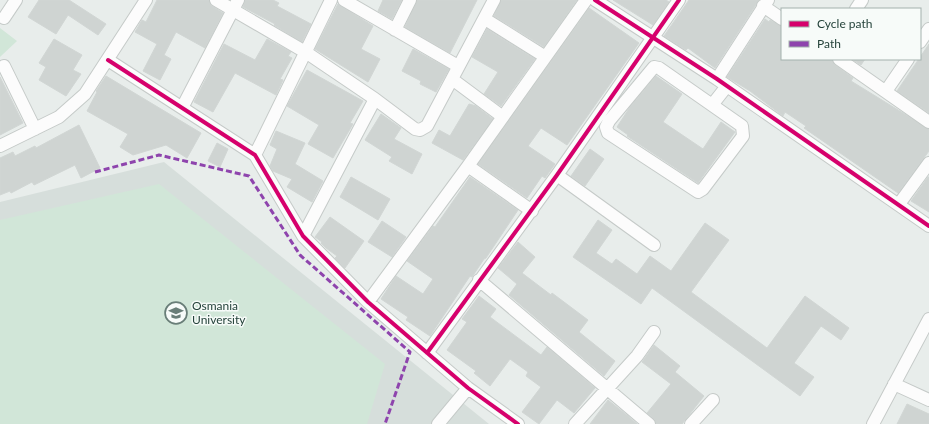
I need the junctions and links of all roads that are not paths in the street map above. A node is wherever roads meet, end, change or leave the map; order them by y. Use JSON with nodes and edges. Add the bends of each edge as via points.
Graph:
{"nodes":[{"id":1,"x":16,"y":0,"type":"edge"},
{"id":2,"x":146,"y":0,"type":"edge"},
{"id":3,"x":216,"y":0,"type":"edge"},
{"id":4,"x":331,"y":0,"type":"edge"},
{"id":5,"x":344,"y":0,"type":"edge"},
{"id":6,"x":410,"y":0,"type":"edge"},
{"id":7,"x":494,"y":0,"type":"edge"},
{"id":8,"x":586,"y":0,"type":"edge"},
{"id":9,"x":595,"y":0,"type":"edge"},
{"id":10,"x":679,"y":0,"type":"edge"},
{"id":11,"x":765,"y":3,"type":"edge"},
{"id":12,"x":235,"y":5,"type":"edge"},
{"id":13,"x":4,"y":18,"type":"dead end"},
{"id":14,"x":485,"y":18,"type":"junction"},
{"id":15,"x":781,"y":19,"type":"edge"},
{"id":16,"x":929,"y":29,"type":"edge"},
{"id":17,"x":395,"y":30,"type":"junction"},
{"id":18,"x":654,"y":39,"type":"junction"},
{"id":19,"x":921,"y":41,"type":"edge"},
{"id":20,"x":306,"y":53,"type":"junction"},
{"id":21,"x":544,"y":56,"type":"junction"},
{"id":22,"x":108,"y":60,"type":"junction"},
{"id":23,"x":840,"y":60,"type":"edge"},
{"id":24,"x":907,"y":60,"type":"edge"},
{"id":25,"x":4,"y":66,"type":"dead end"},
{"id":26,"x":458,"y":66,"type":"junction"},
{"id":27,"x":452,"y":79,"type":"junction"},
{"id":28,"x":722,"y":83,"type":"junction"},
{"id":29,"x":886,"y":91,"type":"junction"},
{"id":30,"x":375,"y":99,"type":"junction"},
{"id":31,"x":712,"y":105,"type":"junction"},
{"id":32,"x":183,"y":106,"type":"junction"},
{"id":33,"x":503,"y":117,"type":"junction"},
{"id":34,"x":929,"y":122,"type":"edge"},
{"id":35,"x":35,"y":129,"type":"junction"},
{"id":36,"x":0,"y":146,"type":"edge"},
{"id":37,"x":255,"y":155,"type":"junction"},
{"id":38,"x":929,"y":163,"type":"edge"},
{"id":39,"x":468,"y":166,"type":"junction"},
{"id":40,"x":557,"y":175,"type":"junction"},
{"id":41,"x":899,"y":204,"type":"junction"},
{"id":42,"x":532,"y":210,"type":"junction"},
{"id":43,"x":929,"y":226,"type":"edge"},
{"id":44,"x":303,"y":236,"type":"junction"},
{"id":45,"x":654,"y":245,"type":"dead end"},
{"id":46,"x":479,"y":280,"type":"junction"},
{"id":47,"x":368,"y":302,"type":"junction"},
{"id":48,"x":929,"y":319,"type":"edge"},
{"id":49,"x":654,"y":332,"type":"dead end"},
{"id":50,"x":427,"y":353,"type":"junction"},
{"id":51,"x":894,"y":384,"type":"junction"},
{"id":52,"x":468,"y":388,"type":"junction"},
{"id":53,"x":607,"y":388,"type":"junction"},
{"id":54,"x":713,"y":400,"type":"dead end"},
{"id":55,"x":929,"y":400,"type":"edge"},
{"id":56,"x":438,"y":424,"type":"edge"},
{"id":57,"x":518,"y":424,"type":"edge"},
{"id":58,"x":575,"y":424,"type":"edge"},
{"id":59,"x":649,"y":424,"type":"edge"},
{"id":60,"x":691,"y":424,"type":"edge"},
{"id":61,"x":873,"y":424,"type":"edge"}],
"edges":[{"from":1,"to":13,"type":"street"},
{"from":2,"to":22,"type":"street"},
{"from":3,"to":12,"type":"street"},
{"from":4,"to":20,"type":"street"},
{"from":5,"to":17,"type":"street"},
{"from":6,"to":17,"type":"street"},
{"from":7,"to":14,"type":"street"},
{"from":8,"to":21,"type":"street"},
{"from":9,"to":18,"type":"street"},
{"from":10,"to":18,"type":"street"},
{"from":11,"to":15,"type":"street"},
{"from":11,"to":28,"type":"street"},
{"from":12,"to":20,"type":"street"},
{"from":12,"to":32,"type":"street"},
{"from":14,"to":21,"type":"street"},
{"from":14,"to":26,"type":"street"},
{"from":16,"to":19,"type":"street"},
{"from":17,"to":26,"type":"street"},
{"from":18,"to":28,"type":"street"},
{"from":18,"to":40,"type":"street"},
{"from":20,"to":30,"type":"street"},
{"from":20,"to":37,"type":"street"},
{"from":21,"to":33,"type":"street"},
{"from":22,"to":32,"type":"street"},
{"from":22,"to":35,"type":"street","via":[[85,94],[59,117]]},
{"from":23,"to":29,"type":"street"},
{"from":24,"to":29,"type":"street"},
{"from":25,"to":35,"type":"street"},
{"from":26,"to":27,"type":"street"},
{"from":27,"to":30,"type":"street","via":[[427,126],[420,130],[415,129]]},
{"from":27,"to":33,"type":"street"},
{"from":28,"to":31,"type":"street"},
{"from":28,"to":41,"type":"street"},
{"from":29,"to":34,"type":"street"},
{"from":30,"to":44,"type":"street"},
{"from":31,"to":31,"type":"street","via":[[654,67],[606,127],[608,133],[698,192],[704,189],[743,131],[742,126]]},
{"from":32,"to":37,"type":"street"},
{"from":33,"to":39,"type":"street"},
{"from":35,"to":36,"type":"street"},
{"from":37,"to":44,"type":"street"},
{"from":38,"to":41,"type":"street"},
{"from":39,"to":42,"type":"street"},
{"from":39,"to":47,"type":"street"},
{"from":40,"to":42,"type":"street"},
{"from":40,"to":45,"type":"street"},
{"from":41,"to":43,"type":"street"},
{"from":42,"to":46,"type":"street"},
{"from":44,"to":47,"type":"street"},
{"from":46,"to":50,"type":"street"},
{"from":46,"to":53,"type":"street"},
{"from":47,"to":50,"type":"street"},
{"from":48,"to":51,"type":"street"},
{"from":49,"to":53,"type":"street","via":[[637,356]]},
{"from":50,"to":52,"type":"street"},
{"from":51,"to":55,"type":"street"},
{"from":51,"to":61,"type":"street"},
{"from":52,"to":56,"type":"street"},
{"from":52,"to":57,"type":"street"},
{"from":53,"to":58,"type":"street"},
{"from":53,"to":59,"type":"street"},
{"from":54,"to":60,"type":"street"}]}
